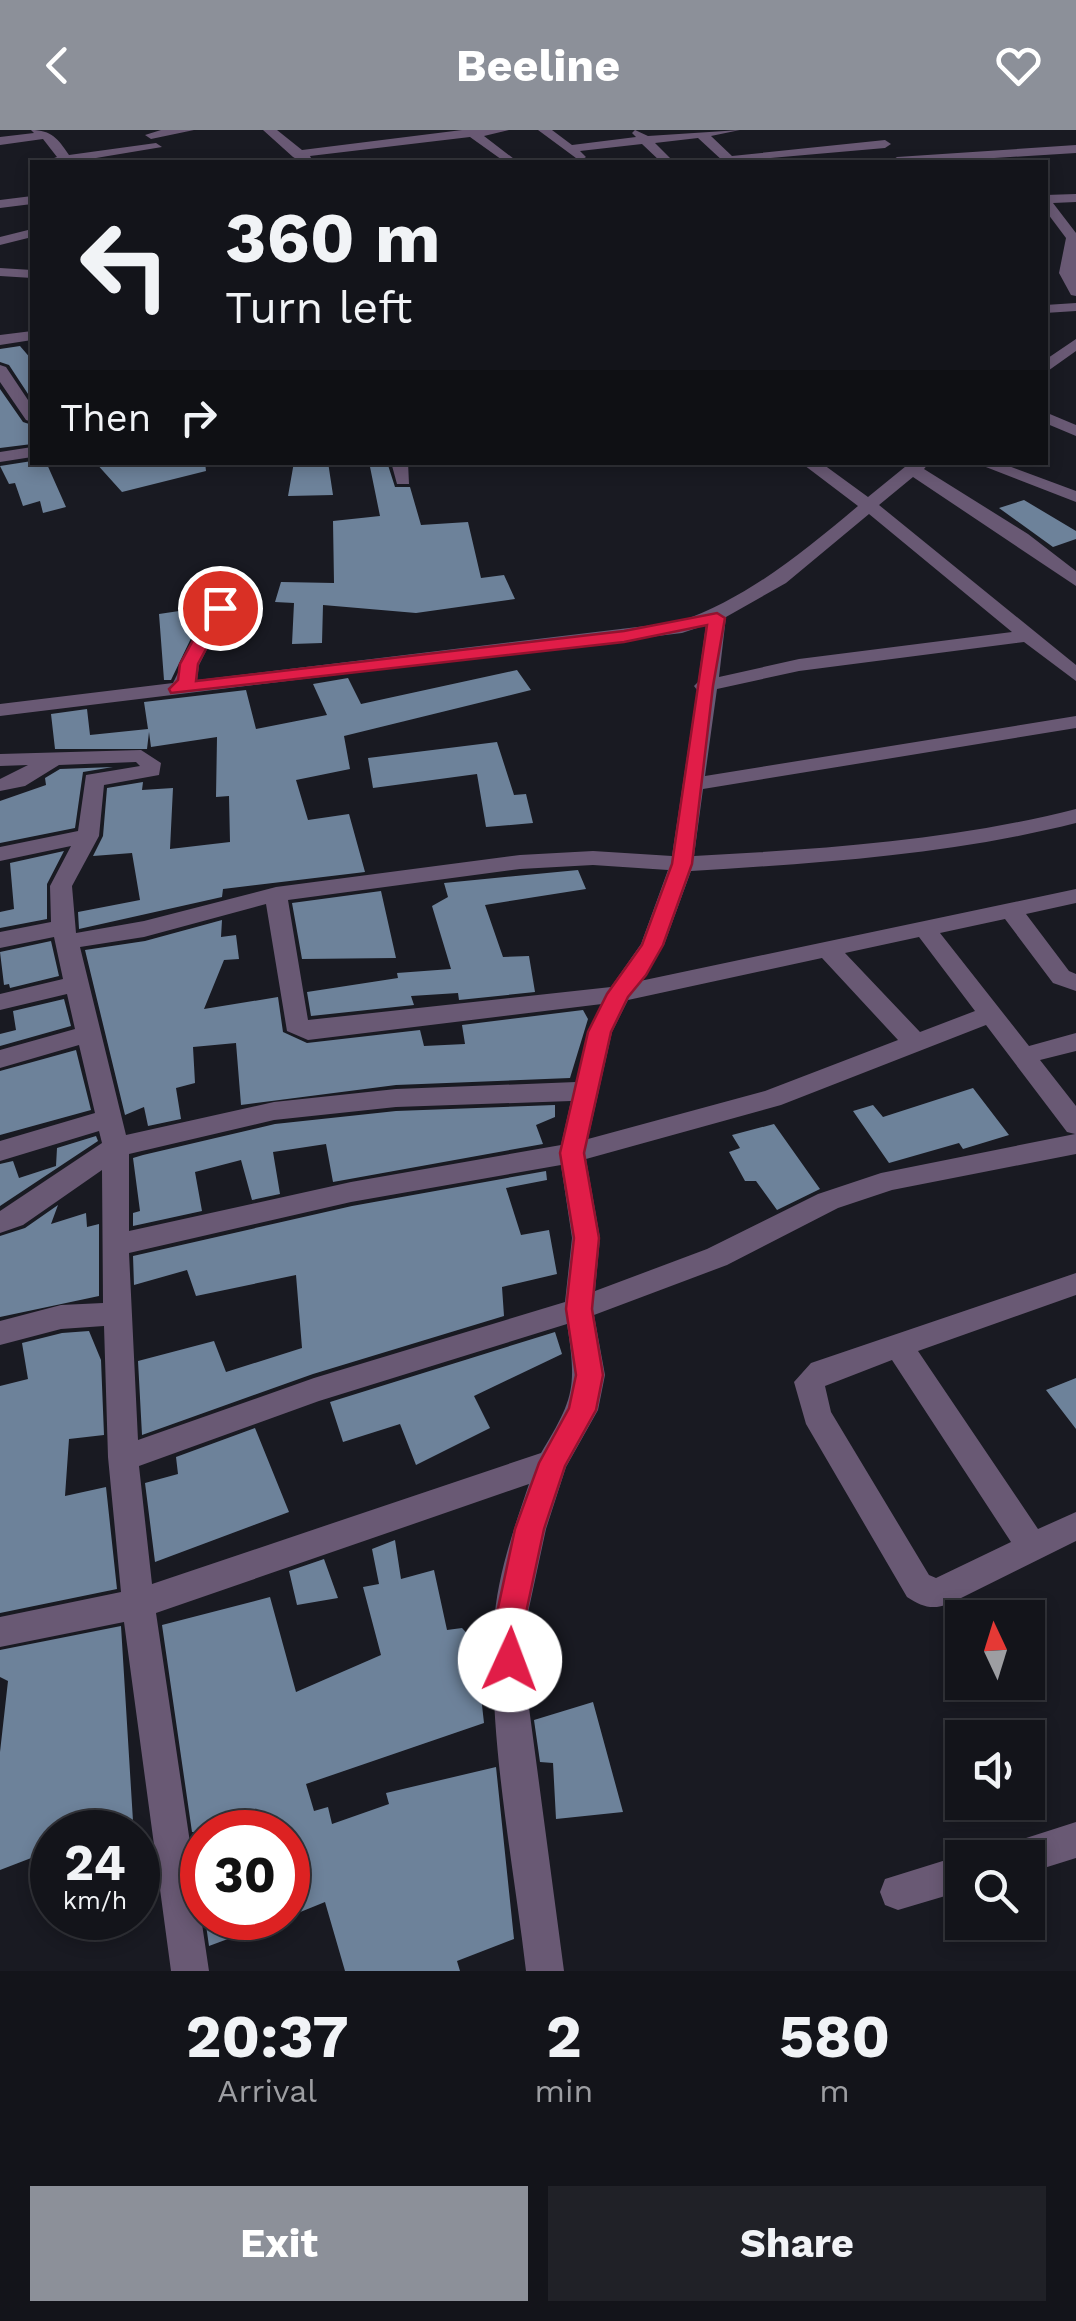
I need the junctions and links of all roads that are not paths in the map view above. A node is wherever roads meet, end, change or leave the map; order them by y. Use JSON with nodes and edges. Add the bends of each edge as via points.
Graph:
{"nodes":[{"id":1,"x":188,"y":130,"type":"edge"},
{"id":2,"x":269,"y":130,"type":"edge"},
{"id":3,"x":503,"y":130,"type":"edge"},
{"id":4,"x":544,"y":130,"type":"edge"},
{"id":5,"x":634,"y":130,"type":"edge"},
{"id":6,"x":734,"y":130,"type":"edge"},
{"id":7,"x":873,"y":130,"type":"edge"},
{"id":8,"x":470,"y":132,"type":"edge"},
{"id":9,"x":39,"y":133,"type":"edge"},
{"id":10,"x":702,"y":135,"type":"junction"},
{"id":11,"x":152,"y":138,"type":"edge"},
{"id":12,"x":646,"y":140,"type":"junction"},
{"id":13,"x":0,"y":141,"type":"edge"},
{"id":14,"x":885,"y":144,"type":"junction"},
{"id":15,"x":567,"y":149,"type":"junction"},
{"id":16,"x":1076,"y":150,"type":"edge"},
{"id":17,"x":297,"y":154,"type":"junction"},
{"id":18,"x":1008,"y":159,"type":"edge"},
{"id":19,"x":66,"y":160,"type":"joint"},
{"id":20,"x":166,"y":160,"type":"edge"},
{"id":21,"x":307,"y":160,"type":"edge"},
{"id":22,"x":509,"y":160,"type":"edge"},
{"id":23,"x":586,"y":160,"type":"edge"},
{"id":24,"x":666,"y":160,"type":"edge"},
{"id":25,"x":897,"y":160,"type":"edge"},
{"id":26,"x":971,"y":160,"type":"edge"},
{"id":27,"x":1076,"y":198,"type":"edge"},
{"id":28,"x":30,"y":200,"type":"edge"},
{"id":29,"x":0,"y":204,"type":"edge"},
{"id":30,"x":1048,"y":205,"type":"edge"},
{"id":31,"x":1048,"y":206,"type":"edge"},
{"id":32,"x":30,"y":234,"type":"edge"},
{"id":33,"x":0,"y":241,"type":"edge"},
{"id":34,"x":1070,"y":264,"type":"junction"},
{"id":35,"x":1048,"y":267,"type":"edge"},
{"id":36,"x":0,"y":272,"type":"edge"},
{"id":37,"x":30,"y":274,"type":"edge"},
{"id":38,"x":1076,"y":292,"type":"edge"},
{"id":39,"x":1076,"y":308,"type":"edge"},
{"id":40,"x":1048,"y":309,"type":"edge"},
{"id":41,"x":30,"y":336,"type":"edge"},
{"id":42,"x":0,"y":340,"type":"edge"},
{"id":43,"x":1076,"y":344,"type":"edge"},
{"id":44,"x":1048,"y":366,"type":"edge"},
{"id":45,"x":0,"y":370,"type":"edge"},
{"id":46,"x":30,"y":414,"type":"edge"},
{"id":47,"x":1048,"y":418,"type":"edge"},
{"id":48,"x":1076,"y":431,"type":"edge"},
{"id":49,"x":30,"y":452,"type":"edge"},
{"id":50,"x":0,"y":457,"type":"edge"},
{"id":51,"x":812,"y":465,"type":"edge"},
{"id":52,"x":989,"y":465,"type":"edge"},
{"id":53,"x":917,"y":466,"type":"edge"},
{"id":54,"x":1076,"y":497,"type":"edge"},
{"id":55,"x":868,"y":504,"type":"junction"},
{"id":56,"x":1076,"y":580,"type":"edge"},
{"id":57,"x":222,"y":601,"type":"dead end"},
{"id":58,"x":717,"y":618,"type":"junction"},
{"id":59,"x":1026,"y":636,"type":"junction"},
{"id":60,"x":1076,"y":675,"type":"edge"},
{"id":61,"x":704,"y":686,"type":"junction"},
{"id":62,"x":178,"y":689,"type":"junction"},
{"id":63,"x":0,"y":710,"type":"edge"},
{"id":64,"x":1076,"y":722,"type":"edge"},
{"id":65,"x":56,"y":758,"type":"junction"},
{"id":66,"x":0,"y":760,"type":"edge"},
{"id":67,"x":0,"y":785,"type":"edge"},
{"id":68,"x":691,"y":785,"type":"junction"},
{"id":69,"x":1076,"y":816,"type":"edge"},
{"id":70,"x":88,"y":836,"type":"junction"},
{"id":71,"x":0,"y":854,"type":"edge"},
{"id":72,"x":682,"y":864,"type":"junction"},
{"id":73,"x":276,"y":894,"type":"junction"},
{"id":74,"x":1076,"y":896,"type":"edge"},
{"id":75,"x":1011,"y":911,"type":"junction"},
{"id":76,"x":925,"y":929,"type":"junction"},
{"id":77,"x":64,"y":935,"type":"junction"},
{"id":78,"x":0,"y":940,"type":"edge"},
{"id":79,"x":827,"y":948,"type":"junction"},
{"id":80,"x":1076,"y":983,"type":"edge"},
{"id":81,"x":75,"y":984,"type":"junction"},
{"id":82,"x":618,"y":994,"type":"junction"},
{"id":83,"x":0,"y":1002,"type":"edge"},
{"id":84,"x":991,"y":1014,"type":"junction"},
{"id":85,"x":89,"y":1034,"type":"junction"},
{"id":86,"x":1076,"y":1042,"type":"edge"},
{"id":87,"x":916,"y":1043,"type":"junction"},
{"id":88,"x":1024,"y":1056,"type":"junction"},
{"id":89,"x":0,"y":1059,"type":"edge"},
{"id":90,"x":586,"y":1091,"type":"junction"},
{"id":91,"x":110,"y":1118,"type":"junction"},
{"id":92,"x":1076,"y":1125,"type":"edge"},
{"id":93,"x":1076,"y":1144,"type":"edge"},
{"id":94,"x":116,"y":1147,"type":"junction"},
{"id":95,"x":0,"y":1151,"type":"edge"},
{"id":96,"x":572,"y":1153,"type":"junction"},
{"id":97,"x":0,"y":1222,"type":"edge"},
{"id":98,"x":115,"y":1246,"type":"junction"},
{"id":99,"x":1076,"y":1284,"type":"edge"},
{"id":100,"x":579,"y":1309,"type":"junction"},
{"id":101,"x":118,"y":1314,"type":"junction"},
{"id":102,"x":0,"y":1334,"type":"edge"},
{"id":103,"x":898,"y":1345,"type":"junction"},
{"id":104,"x":123,"y":1456,"type":"junction"},
{"id":105,"x":552,"y":1463,"type":"junction"},
{"id":106,"x":1076,"y":1526,"type":"edge"},
{"id":107,"x":1032,"y":1547,"type":"junction"},
{"id":108,"x":138,"y":1604,"type":"junction"},
{"id":109,"x":0,"y":1632,"type":"edge"},
{"id":110,"x":1076,"y":1840,"type":"edge"},
{"id":111,"x":1045,"y":1849,"type":"edge"},
{"id":112,"x":945,"y":1878,"type":"edge"},
{"id":113,"x":898,"y":1892,"type":"dead end"},
{"id":114,"x":190,"y":1971,"type":"edge"},
{"id":115,"x":544,"y":1971,"type":"edge"}],
"edges":[{"from":1,"to":11,"type":"street"},
{"from":2,"to":17,"type":"street"},
{"from":3,"to":8,"type":"street"},
{"from":4,"to":15,"type":"street"},
{"from":5,"to":12,"type":"street"},
{"from":6,"to":10,"type":"street"},
{"from":7,"to":14,"type":"street"},
{"from":8,"to":17,"type":"street"},
{"from":8,"to":22,"type":"street"},
{"from":9,"to":13,"type":"street"},
{"from":9,"to":19,"type":"street"},
{"from":10,"to":12,"type":"street"},
{"from":10,"to":14,"type":"street","via":[[729,160]]},
{"from":11,"to":19,"type":"street"},
{"from":11,"to":20,"type":"street"},
{"from":12,"to":15,"type":"street"},
{"from":12,"to":24,"type":"street"},
{"from":14,"to":25,"type":"street"},
{"from":15,"to":23,"type":"street"},
{"from":16,"to":18,"type":"street"},
{"from":17,"to":21,"type":"street"},
{"from":18,"to":26,"type":"street"},
{"from":27,"to":30,"type":"street"},
{"from":28,"to":29,"type":"street"},
{"from":31,"to":34,"type":"street","via":[[1073,238]]},
{"from":32,"to":33,"type":"street"},
{"from":34,"to":35,"type":"street"},
{"from":34,"to":38,"type":"street","via":[[1066,274]]},
{"from":36,"to":37,"type":"street"},
{"from":39,"to":40,"type":"street"},
{"from":41,"to":42,"type":"street"},
{"from":43,"to":44,"type":"street"},
{"from":45,"to":46,"type":"street"},
{"from":47,"to":48,"type":"street"},
{"from":49,"to":50,"type":"street"},
{"from":51,"to":55,"type":"street"},
{"from":52,"to":54,"type":"street"},
{"from":53,"to":55,"type":"street"},
{"from":53,"to":56,"type":"street"},
{"from":55,"to":58,"type":"street","via":[[759,594]]},
{"from":55,"to":59,"type":"street"},
{"from":57,"to":62,"type":"street"},
{"from":58,"to":61,"type":"street"},
{"from":58,"to":62,"type":"street","via":[[624,636]]},
{"from":59,"to":60,"type":"street"},
{"from":59,"to":61,"type":"street","via":[[799,665]]},
{"from":61,"to":68,"type":"street"},
{"from":62,"to":63,"type":"street"},
{"from":64,"to":68,"type":"street"},
{"from":65,"to":66,"type":"street"},
{"from":65,"to":67,"type":"street"},
{"from":65,"to":70,"type":"street","via":[[141,756],[150,763],[149,774],[94,780]]},
{"from":68,"to":72,"type":"street"},
{"from":69,"to":72,"type":"street","via":[[926,848]]},
{"from":70,"to":71,"type":"street"},
{"from":70,"to":77,"type":"street","via":[[61,886]]},
{"from":72,"to":73,"type":"street","via":[[551,860]]},
{"from":72,"to":82,"type":"street","via":[[652,945]]},
{"from":73,"to":77,"type":"street","via":[[144,929]]},
{"from":73,"to":82,"type":"street","via":[[298,1029]]},
{"from":74,"to":75,"type":"street"},
{"from":75,"to":76,"type":"street"},
{"from":75,"to":80,"type":"street","via":[[1061,977]]},
{"from":76,"to":79,"type":"street"},
{"from":76,"to":84,"type":"street"},
{"from":77,"to":78,"type":"street"},
{"from":77,"to":81,"type":"street"},
{"from":79,"to":82,"type":"street"},
{"from":79,"to":87,"type":"street"},
{"from":81,"to":83,"type":"street"},
{"from":81,"to":85,"type":"street"},
{"from":82,"to":90,"type":"street","via":[[600,1032]]},
{"from":84,"to":87,"type":"street"},
{"from":84,"to":88,"type":"street"},
{"from":85,"to":89,"type":"street"},
{"from":85,"to":91,"type":"street"},
{"from":86,"to":88,"type":"street"},
{"from":87,"to":96,"type":"street","via":[[772,1098]]},
{"from":88,"to":92,"type":"street"},
{"from":90,"to":94,"type":"street","via":[[396,1098],[274,1111]]},
{"from":90,"to":96,"type":"street"},
{"from":91,"to":94,"type":"street"},
{"from":91,"to":95,"type":"street"},
{"from":93,"to":100,"type":"street","via":[[890,1180]]},
{"from":94,"to":97,"type":"street"},
{"from":94,"to":98,"type":"street"},
{"from":96,"to":98,"type":"street","via":[[351,1192]]},
{"from":96,"to":100,"type":"street","via":[[586,1238]]},
{"from":98,"to":101,"type":"street"},
{"from":99,"to":103,"type":"street"},
{"from":100,"to":104,"type":"street"},
{"from":100,"to":105,"type":"street","via":[[590,1375],[582,1410]]},
{"from":101,"to":102,"type":"street","via":[[61,1318]]},
{"from":101,"to":104,"type":"street"},
{"from":103,"to":107,"type":"street"},
{"from":103,"to":107,"type":"street","via":[[821,1372],[809,1382],[810,1397],[918,1586],[938,1593]]},
{"from":104,"to":108,"type":"street"},
{"from":105,"to":108,"type":"street"},
{"from":105,"to":115,"type":"street","via":[[510,1622],[511,1700]]},
{"from":106,"to":107,"type":"street"},
{"from":108,"to":109,"type":"street"},
{"from":108,"to":114,"type":"street"},
{"from":110,"to":111,"type":"street"},
{"from":112,"to":113,"type":"street"}]}
